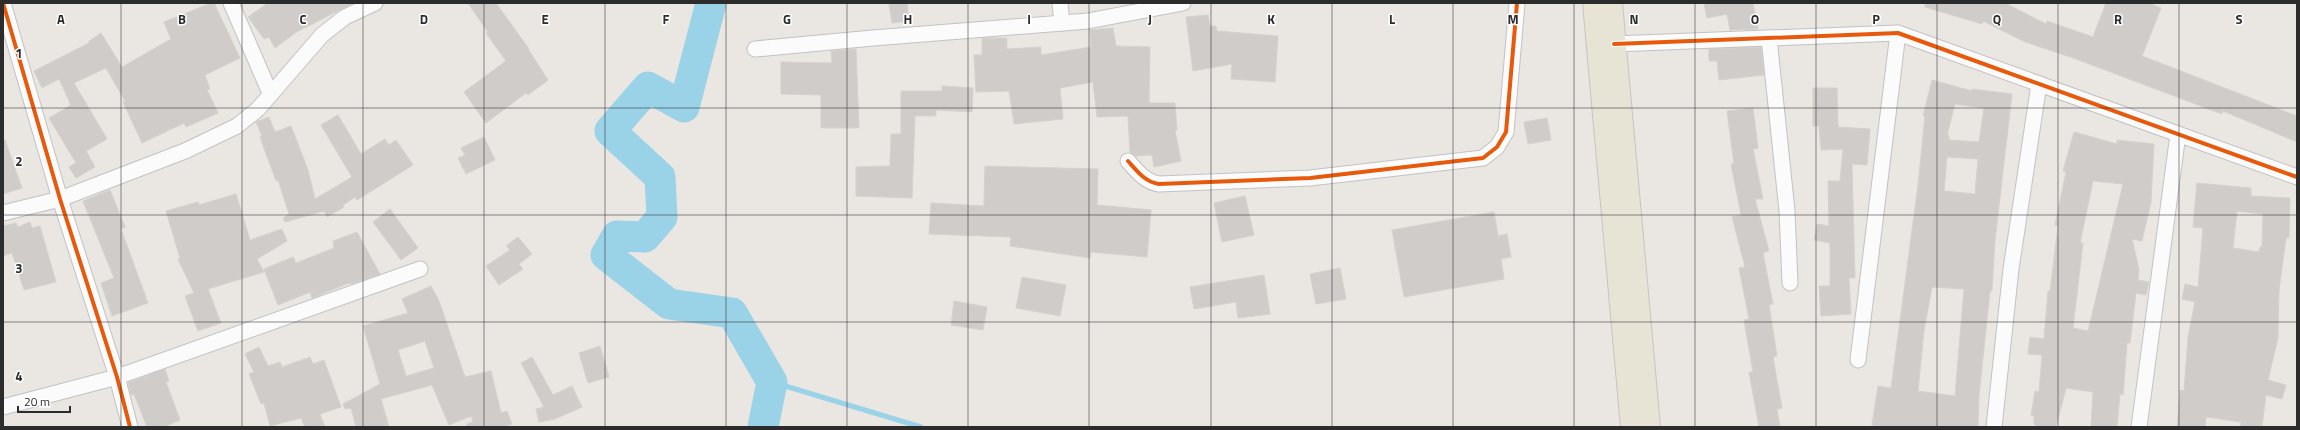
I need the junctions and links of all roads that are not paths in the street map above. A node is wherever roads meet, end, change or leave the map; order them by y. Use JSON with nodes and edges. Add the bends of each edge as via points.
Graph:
{"nodes":[{"id":1,"x":3,"y":3,"type":"edge"},
{"id":2,"x":231,"y":3,"type":"edge"},
{"id":3,"x":375,"y":3,"type":"edge"},
{"id":4,"x":1060,"y":3,"type":"edge"},
{"id":5,"x":1183,"y":3,"type":"edge"},
{"id":6,"x":1517,"y":3,"type":"edge"},
{"id":7,"x":1594,"y":3,"type":"edge"},
{"id":8,"x":1610,"y":3,"type":"edge"},
{"id":9,"x":5,"y":20,"type":"edge"},
{"id":10,"x":1062,"y":23,"type":"junction"},
{"id":11,"x":1898,"y":33,"type":"junction"},
{"id":12,"x":1769,"y":38,"type":"junction"},
{"id":13,"x":1614,"y":44,"type":"junction"},
{"id":14,"x":755,"y":49,"type":"dead end"},
{"id":15,"x":2039,"y":84,"type":"junction"},
{"id":16,"x":270,"y":93,"type":"junction"},
{"id":17,"x":2178,"y":134,"type":"junction"},
{"id":18,"x":1128,"y":161,"type":"dead end"},
{"id":19,"x":2297,"y":177,"type":"edge"},
{"id":20,"x":60,"y":198,"type":"junction"},
{"id":21,"x":3,"y":213,"type":"edge"},
{"id":22,"x":420,"y":269,"type":"dead end"},
{"id":23,"x":1790,"y":282,"type":"dead end"},
{"id":24,"x":1858,"y":360,"type":"dead end"},
{"id":25,"x":117,"y":377,"type":"junction"},
{"id":26,"x":3,"y":407,"type":"edge"},
{"id":27,"x":130,"y":427,"type":"edge"},
{"id":28,"x":1632,"y":427,"type":"edge"},
{"id":29,"x":1649,"y":427,"type":"edge"},
{"id":30,"x":1994,"y":427,"type":"edge"},
{"id":31,"x":2138,"y":427,"type":"edge"}],
"edges":[{"from":1,"to":9,"type":"street"},
{"from":2,"to":16,"type":"street"},
{"from":3,"to":16,"type":"street","via":[[345,17],[322,35]]},
{"from":4,"to":10,"type":"street"},
{"from":5,"to":10,"type":"street","via":[[1088,21]]},
{"from":6,"to":18,"type":"street","via":[[1506,132],[1497,147],[1483,158],[1310,178],[1159,184],[1151,183],[1140,175]]},
{"from":7,"to":28,"type":"main road"},
{"from":8,"to":13,"type":"main road"},
{"from":9,"to":20,"type":"street"},
{"from":10,"to":14,"type":"street"},
{"from":11,"to":12,"type":"street"},
{"from":11,"to":15,"type":"street"},
{"from":11,"to":24,"type":"street"},
{"from":12,"to":13,"type":"street"},
{"from":12,"to":23,"type":"street","via":[[1787,211]]},
{"from":13,"to":29,"type":"main road"},
{"from":15,"to":17,"type":"street"},
{"from":15,"to":30,"type":"street","via":[[2011,269]]},
{"from":16,"to":20,"type":"street","via":[[258,109],[230,129],[185,151]]},
{"from":17,"to":19,"type":"street"},
{"from":17,"to":31,"type":"street"},
{"from":20,"to":21,"type":"street"},
{"from":20,"to":25,"type":"street"},
{"from":22,"to":25,"type":"street"},
{"from":25,"to":26,"type":"street"},
{"from":25,"to":27,"type":"street"}]}
